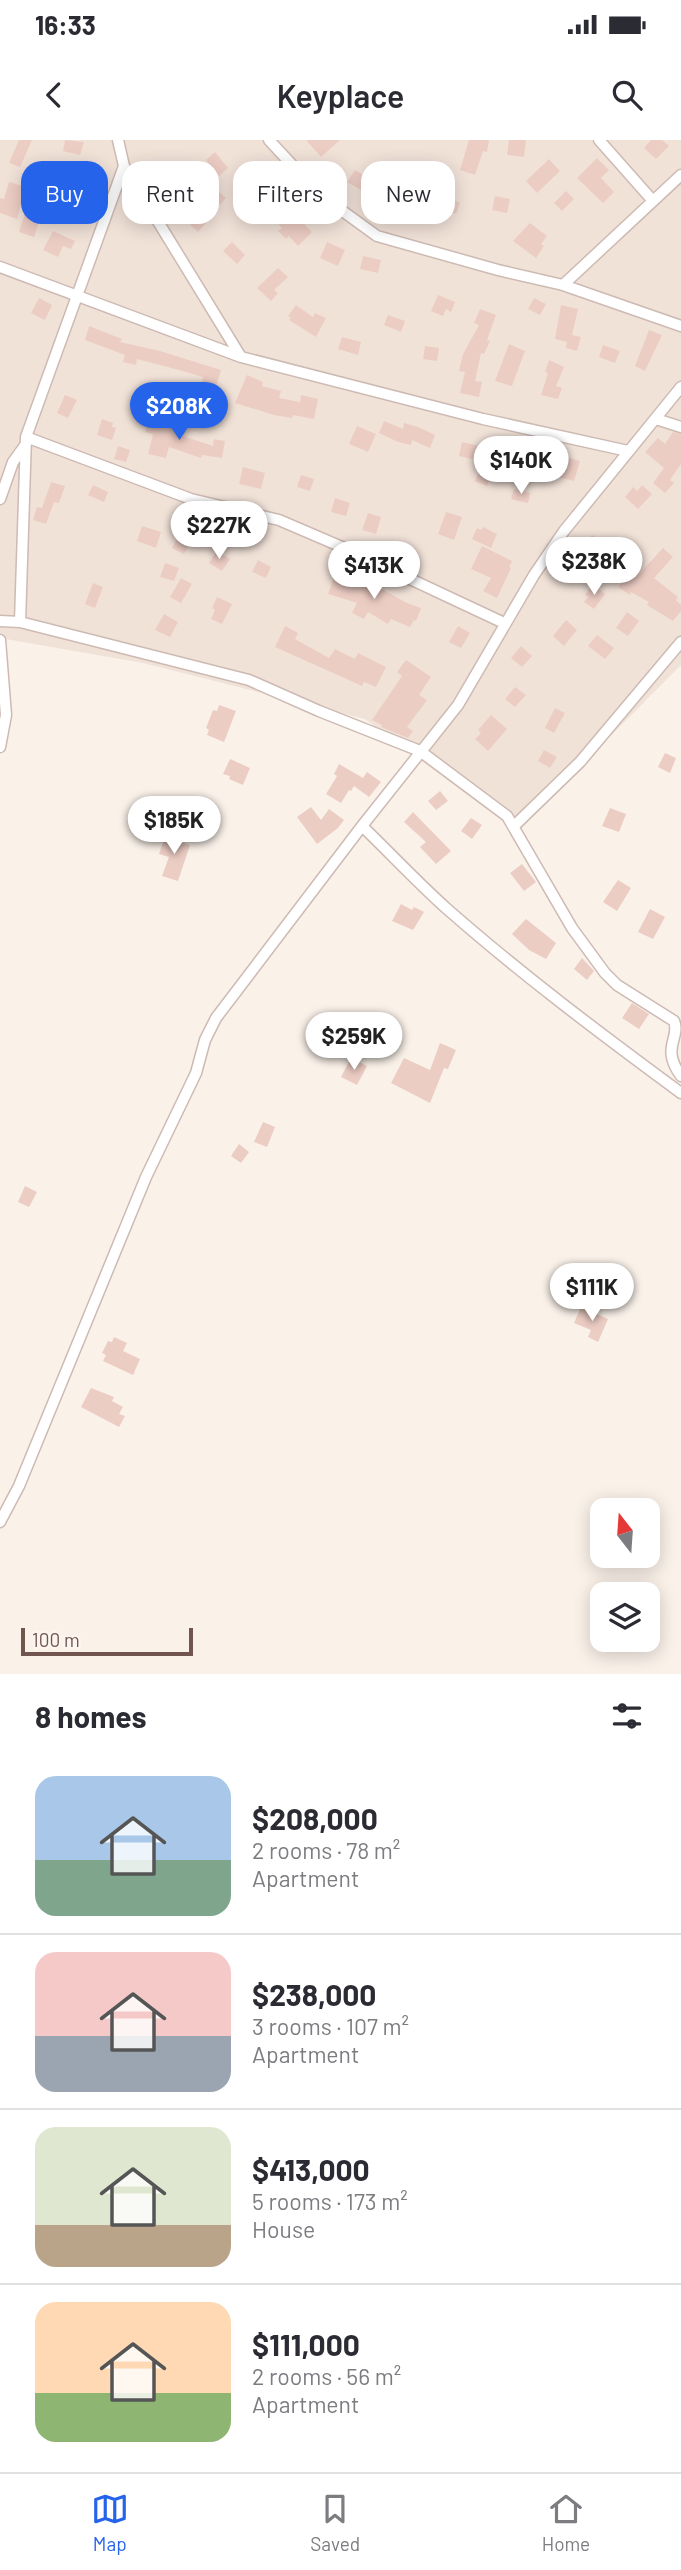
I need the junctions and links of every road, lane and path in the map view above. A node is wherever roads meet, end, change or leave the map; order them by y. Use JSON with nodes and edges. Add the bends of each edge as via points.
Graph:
{"nodes":[{"id":1,"x":118,"y":140,"type":"edge"},
{"id":2,"x":268,"y":140,"type":"edge"},
{"id":3,"x":599,"y":140,"type":"edge"},
{"id":4,"x":123,"y":161,"type":"edge"},
{"id":5,"x":122,"y":172,"type":"edge"},
{"id":6,"x":681,"y":175,"type":"edge"},
{"id":7,"x":653,"y":201,"type":"junction"},
{"id":8,"x":160,"y":224,"type":"edge"},
{"id":9,"x":0,"y":267,"type":"edge"},
{"id":10,"x":563,"y":285,"type":"junction"},
{"id":11,"x":78,"y":297,"type":"junction"},
{"id":12,"x":681,"y":326,"type":"edge"},
{"id":13,"x":241,"y":357,"type":"junction"},
{"id":14,"x":681,"y":387,"type":"edge"},
{"id":15,"x":656,"y":419,"type":"junction"},
{"id":16,"x":681,"y":428,"type":"edge"},
{"id":17,"x":26,"y":441,"type":"junction"},
{"id":18,"x":628,"y":451,"type":"junction"},
{"id":19,"x":0,"y":499,"type":"edge"},
{"id":20,"x":0,"y":621,"type":"edge"},
{"id":21,"x":20,"y":622,"type":"junction"},
{"id":22,"x":504,"y":623,"type":"junction"},
{"id":23,"x":0,"y":640,"type":"edge"},
{"id":24,"x":681,"y":642,"type":"edge"},
{"id":25,"x":0,"y":747,"type":"edge"},
{"id":26,"x":420,"y":751,"type":"junction"},
{"id":27,"x":362,"y":826,"type":"junction"},
{"id":28,"x":514,"y":826,"type":"junction"},
{"id":29,"x":681,"y":1076,"type":"edge"},
{"id":30,"x":681,"y":1093,"type":"edge"},
{"id":31,"x":0,"y":1522,"type":"edge"}],
"edges":[{"from":1,"to":4,"type":"street"},
{"from":2,"to":10,"type":"street","via":[[319,194],[377,236]]},
{"from":3,"to":7,"type":"street"},
{"from":5,"to":11,"type":"street"},
{"from":6,"to":7,"type":"street"},
{"from":7,"to":10,"type":"street"},
{"from":8,"to":13,"type":"street"},
{"from":9,"to":11,"type":"street"},
{"from":10,"to":12,"type":"street"},
{"from":11,"to":13,"type":"street"},
{"from":11,"to":17,"type":"street"},
{"from":13,"to":18,"type":"street"},
{"from":14,"to":15,"type":"street"},
{"from":15,"to":16,"type":"street"},
{"from":15,"to":18,"type":"street"},
{"from":17,"to":19,"type":"street"},
{"from":17,"to":21,"type":"street"},
{"from":17,"to":22,"type":"street","via":[[191,499],[279,520]]},
{"from":18,"to":22,"type":"street","via":[[550,549]]},
{"from":20,"to":21,"type":"street"},
{"from":21,"to":26,"type":"street","via":[[249,680]]},
{"from":22,"to":26,"type":"street","via":[[458,705]]},
{"from":23,"to":25,"type":"street","via":[[6,715]]},
{"from":24,"to":28,"type":"street","via":[[580,762]]},
{"from":26,"to":27,"type":"street"},
{"from":26,"to":28,"type":"street","via":[[501,811]]},
{"from":27,"to":30,"type":"street","via":[[484,940]]},
{"from":27,"to":31,"type":"street","via":[[209,1030],[196,1073],[146,1177]]},
{"from":28,"to":29,"type":"street","via":[[572,928],[605,973],[677,1026],[671,1055]]}]}
